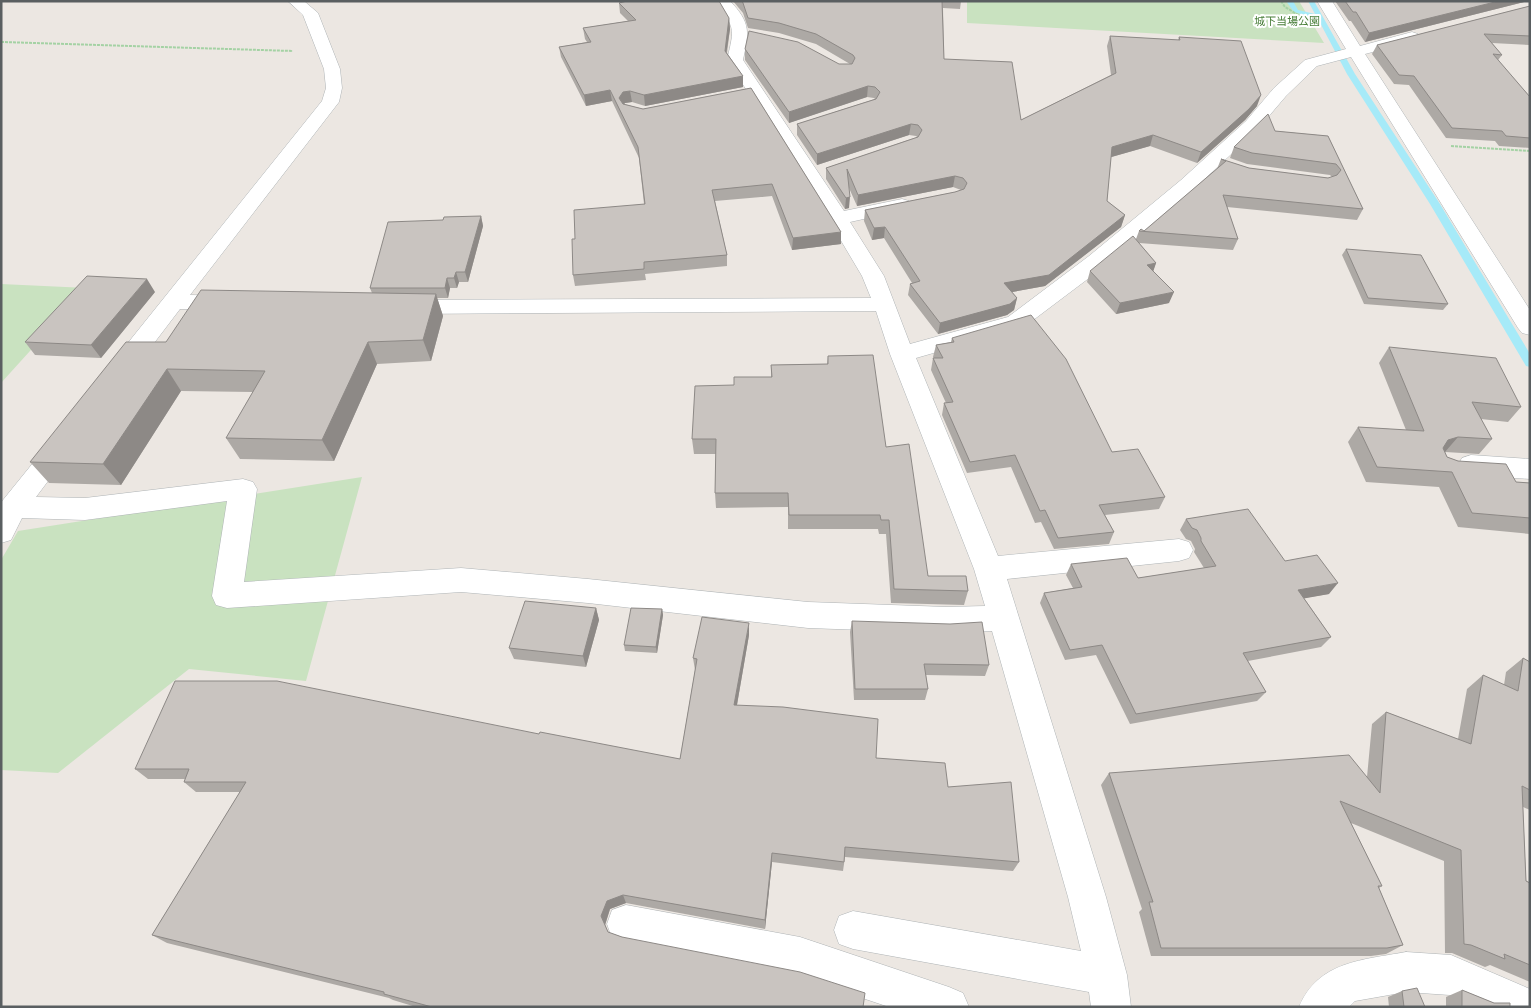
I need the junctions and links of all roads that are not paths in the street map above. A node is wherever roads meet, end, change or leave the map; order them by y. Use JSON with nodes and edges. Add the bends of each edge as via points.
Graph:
{"nodes":[{"id":1,"x":295,"y":1,"type":"edge"},
{"id":2,"x":722,"y":1,"type":"edge"},
{"id":3,"x":1324,"y":1,"type":"edge"},
{"id":4,"x":1424,"y":34,"type":"edge"},
{"id":5,"x":1346,"y":54,"type":"junction"},
{"id":6,"x":1214,"y":161,"type":"junction"},
{"id":7,"x":1237,"y":168,"type":"edge"},
{"id":8,"x":924,"y":201,"type":"edge"},
{"id":9,"x":838,"y":218,"type":"junction"},
{"id":10,"x":172,"y":302,"type":"junction"},
{"id":11,"x":250,"y":304,"type":"edge"},
{"id":12,"x":885,"y":304,"type":"junction"},
{"id":13,"x":384,"y":306,"type":"edge"},
{"id":14,"x":1530,"y":328,"type":"edge"},
{"id":15,"x":902,"y":354,"type":"junction"},
{"id":16,"x":106,"y":388,"type":"edge"},
{"id":17,"x":75,"y":428,"type":"edge"},
{"id":18,"x":1445,"y":464,"type":"edge"},
{"id":19,"x":1530,"y":469,"type":"edge"},
{"id":20,"x":7,"y":520,"type":"edge"},
{"id":21,"x":1179,"y":550,"type":"dead end"},
{"id":22,"x":989,"y":568,"type":"junction"},
{"id":23,"x":1005,"y":618,"type":"junction"},
{"id":24,"x":626,"y":924,"type":"dead end"},
{"id":25,"x":853,"y":930,"type":"dead end"},
{"id":26,"x":1109,"y":991,"type":"edge"},
{"id":27,"x":948,"y":1007,"type":"edge"},
{"id":28,"x":1318,"y":1007,"type":"edge"},
{"id":29,"x":1525,"y":1007,"type":"edge"}],
"edges":[{"from":1,"to":10,"type":"street","via":[[310,13],[332,69],[334,88],[330,102]]},
{"from":2,"to":9,"type":"street","via":[[750,35],[735,60],[748,92],[793,128],[821,172]]},
{"from":3,"to":5,"type":"street"},
{"from":4,"to":5,"type":"street"},
{"from":5,"to":6,"type":"street","via":[[1311,63]]},
{"from":5,"to":14,"type":"street","via":[[1413,143]]},
{"from":6,"to":7,"type":"street"},
{"from":6,"to":15,"type":"street","via":[[1097,261],[1016,322]]},
{"from":8,"to":9,"type":"street"},
{"from":9,"to":12,"type":"street","via":[[873,276]]},
{"from":10,"to":11,"type":"street"},
{"from":10,"to":16,"type":"street"},
{"from":12,"to":13,"type":"street"},
{"from":12,"to":15,"type":"street"},
{"from":15,"to":22,"type":"street"},
{"from":17,"to":20,"type":"street"},
{"from":18,"to":19,"type":"street"},
{"from":20,"to":23,"type":"street","via":[[243,489],[227,596],[461,580],[808,615],[947,620]]},
{"from":21,"to":22,"type":"street"},
{"from":22,"to":23,"type":"street"},
{"from":23,"to":26,"type":"street","via":[[1087,897]]},
{"from":24,"to":27,"type":"street","via":[[800,957]]},
{"from":25,"to":26,"type":"street"},
{"from":28,"to":29,"type":"street","via":[[1344,983],[1406,972],[1451,975]]}]}
